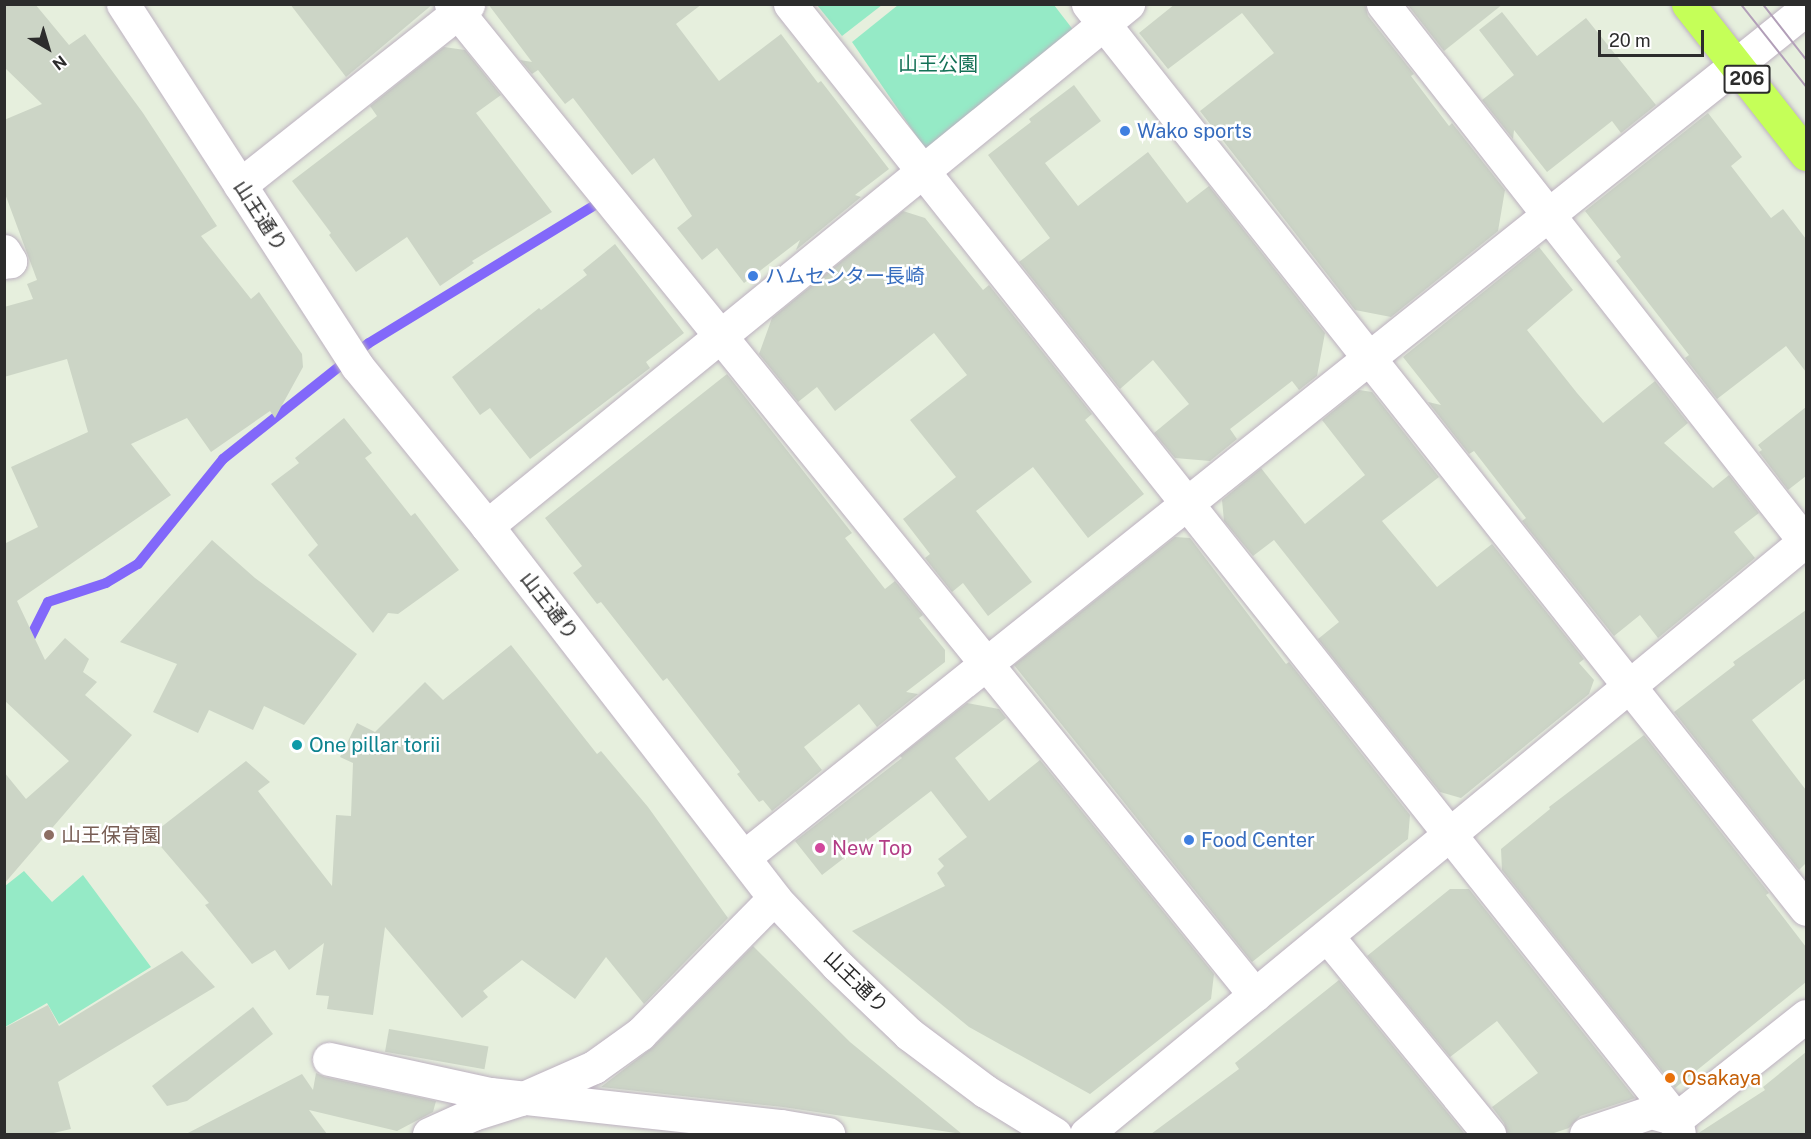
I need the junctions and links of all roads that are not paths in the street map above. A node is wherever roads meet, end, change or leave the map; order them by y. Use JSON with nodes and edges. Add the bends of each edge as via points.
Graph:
{"nodes":[{"id":1,"x":123,"y":4,"type":"edge"},
{"id":2,"x":790,"y":4,"type":"edge"},
{"id":3,"x":1383,"y":4,"type":"edge"},
{"id":4,"x":1688,"y":4,"type":"edge"},
{"id":5,"x":459,"y":7,"type":"edge"},
{"id":6,"x":1806,"y":9,"type":"edge"},
{"id":7,"x":1106,"y":11,"type":"edge"},
{"id":8,"x":1736,"y":66,"type":"junction"},
{"id":9,"x":1806,"y":154,"type":"edge"},
{"id":10,"x":923,"y":172,"type":"junction"},
{"id":11,"x":240,"y":186,"type":"junction"},
{"id":12,"x":1549,"y":215,"type":"junction"},
{"id":13,"x":4,"y":251,"type":"edge"},
{"id":14,"x":4,"y":262,"type":"edge"},
{"id":15,"x":720,"y":336,"type":"junction"},
{"id":16,"x":1369,"y":358,"type":"junction"},
{"id":17,"x":1186,"y":503,"type":"junction"},
{"id":18,"x":487,"y":526,"type":"junction"},
{"id":19,"x":1806,"y":541,"type":"edge"},
{"id":20,"x":986,"y":663,"type":"junction"},
{"id":21,"x":1629,"y":686,"type":"junction"},
{"id":22,"x":1449,"y":835,"type":"junction"},
{"id":23,"x":744,"y":857,"type":"junction"},
{"id":24,"x":774,"y":898,"type":"junction"},
{"id":25,"x":1806,"y":909,"type":"edge"},
{"id":26,"x":1327,"y":936,"type":"junction"},
{"id":27,"x":1255,"y":995,"type":"junction"},
{"id":28,"x":1806,"y":1016,"type":"edge"},
{"id":29,"x":329,"y":1059,"type":"dead end"},
{"id":30,"x":520,"y":1099,"type":"junction"},
{"id":31,"x":1678,"y":1127,"type":"edge"},
{"id":32,"x":429,"y":1134,"type":"edge"},
{"id":33,"x":828,"y":1134,"type":"edge"},
{"id":34,"x":1055,"y":1134,"type":"edge"},
{"id":35,"x":1086,"y":1134,"type":"edge"},
{"id":36,"x":1489,"y":1134,"type":"edge"},
{"id":37,"x":1586,"y":1134,"type":"edge"}],
"edges":[{"from":1,"to":11,"type":"street","name":"山王通り"},
{"from":2,"to":10,"type":"street"},
{"from":3,"to":12,"type":"street"},
{"from":4,"to":8,"type":"highway","number":"206"},
{"from":5,"to":11,"type":"street"},
{"from":5,"to":15,"type":"street"},
{"from":6,"to":8,"type":"street"},
{"from":7,"to":10,"type":"street"},
{"from":7,"to":16,"type":"street"},
{"from":8,"to":9,"type":"highway","number":"206"},
{"from":8,"to":12,"type":"street"},
{"from":10,"to":15,"type":"street"},
{"from":10,"to":17,"type":"street"},
{"from":11,"to":18,"type":"street","name":"山王通り","via":[[357,366]]},
{"from":12,"to":16,"type":"street"},
{"from":12,"to":19,"type":"street"},
{"from":13,"to":14,"type":"street","via":[[10,261]]},
{"from":15,"to":18,"type":"street"},
{"from":15,"to":20,"type":"street"},
{"from":16,"to":17,"type":"street"},
{"from":16,"to":21,"type":"street"},
{"from":17,"to":20,"type":"street"},
{"from":17,"to":22,"type":"street"},
{"from":18,"to":23,"type":"street","name":"山王通り"},
{"from":19,"to":21,"type":"street"},
{"from":20,"to":23,"type":"street"},
{"from":20,"to":27,"type":"street"},
{"from":21,"to":22,"type":"street"},
{"from":21,"to":25,"type":"street"},
{"from":22,"to":26,"type":"street"},
{"from":22,"to":31,"type":"street"},
{"from":23,"to":24,"type":"street","name":"山王通り"},
{"from":24,"to":30,"type":"street","via":[[640,1034],[594,1067]]},
{"from":24,"to":34,"type":"street","name":"山王通り","via":[[909,1034],[985,1090]]},
{"from":26,"to":27,"type":"street"},
{"from":26,"to":36,"type":"street"},
{"from":27,"to":35,"type":"street"},
{"from":28,"to":31,"type":"street"},
{"from":29,"to":30,"type":"street"},
{"from":30,"to":32,"type":"street"},
{"from":30,"to":33,"type":"street"},
{"from":31,"to":37,"type":"street","via":[[1651,1112]]}]}
